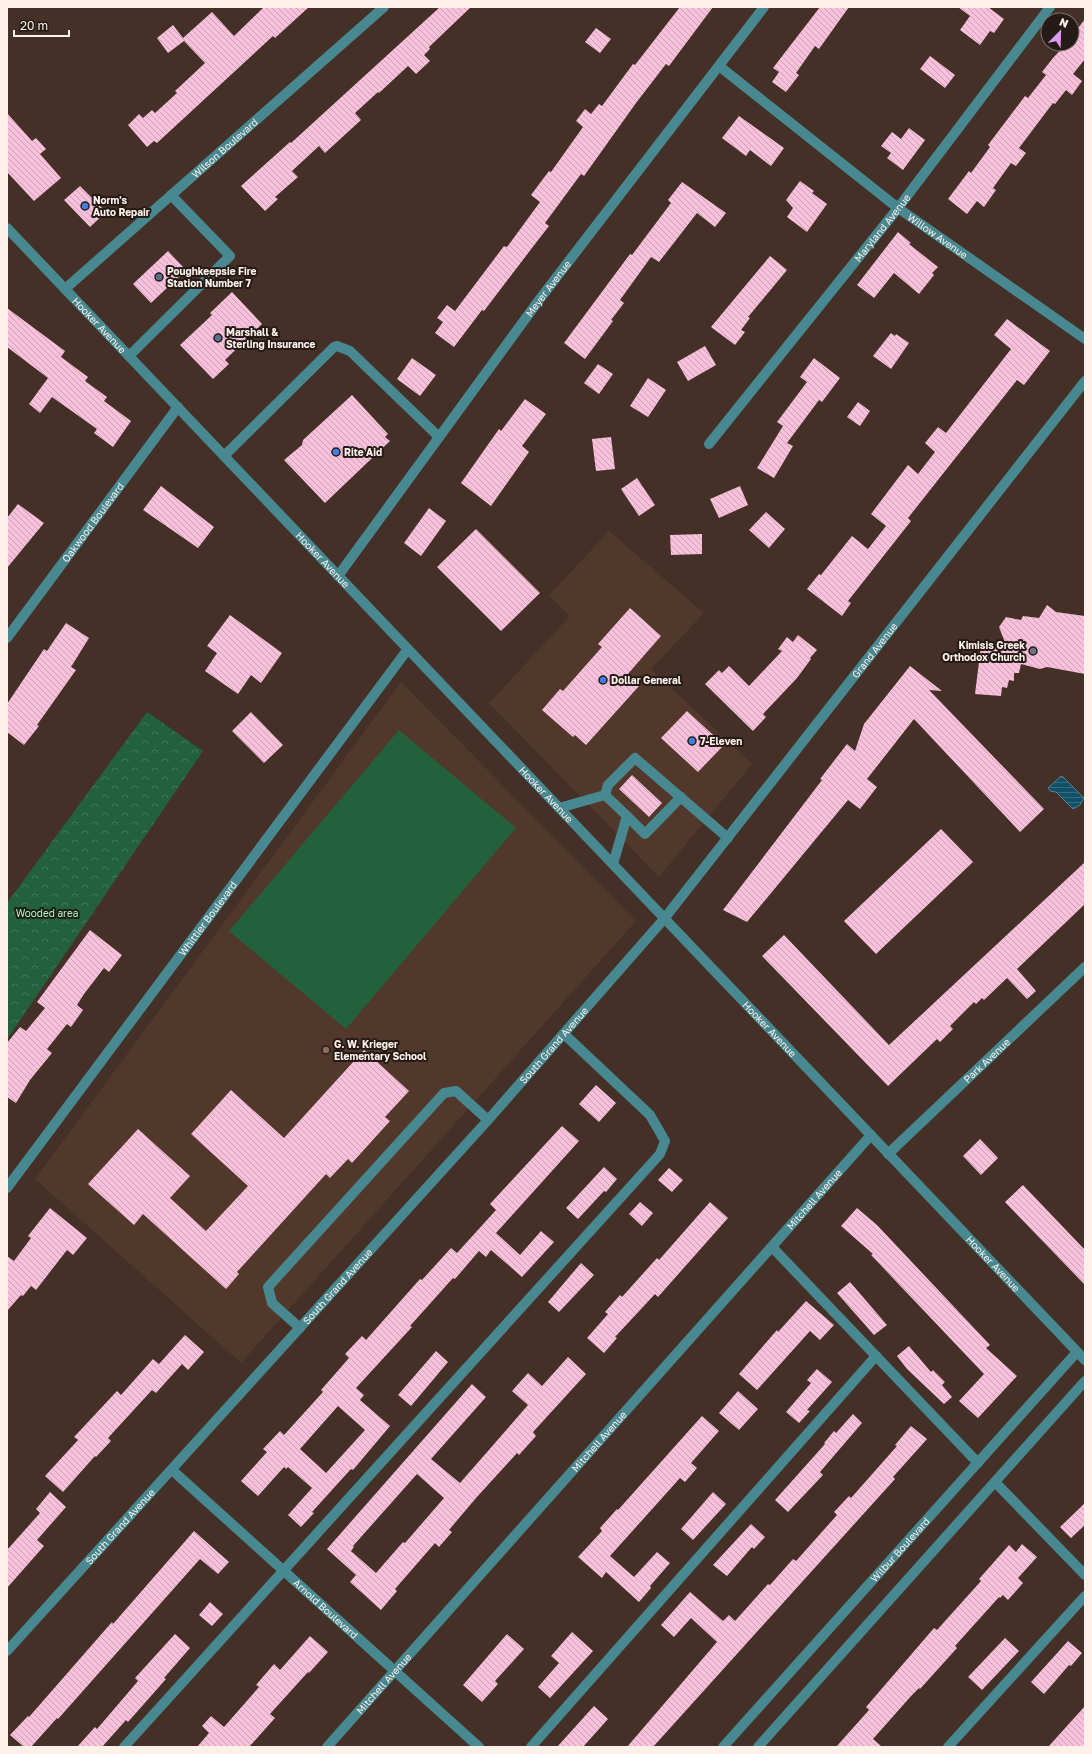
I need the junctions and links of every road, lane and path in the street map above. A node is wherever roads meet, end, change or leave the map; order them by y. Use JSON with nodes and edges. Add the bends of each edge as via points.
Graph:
{"nodes":[{"id":1,"x":384,"y":7,"type":"edge"},
{"id":2,"x":764,"y":7,"type":"edge"},
{"id":3,"x":1050,"y":7,"type":"edge"},
{"id":4,"x":719,"y":66,"type":"junction"},
{"id":5,"x":171,"y":195,"type":"junction"},
{"id":6,"x":898,"y":208,"type":"junction"},
{"id":7,"x":7,"y":228,"type":"edge"},
{"id":8,"x":65,"y":289,"type":"junction"},
{"id":9,"x":1085,"y":339,"type":"edge"},
{"id":10,"x":129,"y":356,"type":"junction"},
{"id":11,"x":1085,"y":381,"type":"edge"},
{"id":12,"x":178,"y":407,"type":"junction"},
{"id":13,"x":439,"y":437,"type":"junction"},
{"id":14,"x":709,"y":444,"type":"dead end"},
{"id":15,"x":224,"y":456,"type":"junction"},
{"id":16,"x":338,"y":576,"type":"junction"},
{"id":17,"x":7,"y":638,"type":"edge"},
{"id":18,"x":408,"y":649,"type":"junction"},
{"id":19,"x":605,"y":795,"type":"junction"},
{"id":20,"x":681,"y":797,"type":"junction"},
{"id":21,"x":559,"y":808,"type":"junction"},
{"id":22,"x":627,"y":816,"type":"junction"},
{"id":23,"x":728,"y":838,"type":"junction"},
{"id":24,"x":612,"y":864,"type":"junction"},
{"id":25,"x":664,"y":919,"type":"junction"},
{"id":26,"x":1085,"y":967,"type":"edge"},
{"id":27,"x":564,"y":1034,"type":"junction"},
{"id":28,"x":488,"y":1120,"type":"junction"},
{"id":29,"x":871,"y":1135,"type":"junction"},
{"id":30,"x":888,"y":1154,"type":"junction"},
{"id":31,"x":7,"y":1188,"type":"edge"},
{"id":32,"x":772,"y":1247,"type":"junction"},
{"id":33,"x":300,"y":1328,"type":"junction"},
{"id":34,"x":1077,"y":1352,"type":"junction"},
{"id":35,"x":876,"y":1356,"type":"junction"},
{"id":36,"x":1085,"y":1360,"type":"edge"},
{"id":37,"x":1085,"y":1381,"type":"edge"},
{"id":38,"x":978,"y":1462,"type":"junction"},
{"id":39,"x":172,"y":1470,"type":"junction"},
{"id":40,"x":995,"y":1482,"type":"junction"},
{"id":41,"x":283,"y":1571,"type":"junction"},
{"id":42,"x":1085,"y":1575,"type":"edge"},
{"id":43,"x":1085,"y":1596,"type":"edge"},
{"id":44,"x":7,"y":1651,"type":"edge"},
{"id":45,"x":394,"y":1672,"type":"junction"},
{"id":46,"x":124,"y":1747,"type":"edge"},
{"id":47,"x":327,"y":1747,"type":"edge"},
{"id":48,"x":479,"y":1747,"type":"edge"},
{"id":49,"x":531,"y":1747,"type":"edge"},
{"id":50,"x":723,"y":1747,"type":"edge"},
{"id":51,"x":758,"y":1747,"type":"edge"},
{"id":52,"x":948,"y":1747,"type":"edge"}],
"edges":[{"from":1,"to":5,"type":"street","name":"Wilson Boulevard"},
{"from":2,"to":4,"type":"street","name":"Meyer Avenue"},
{"from":3,"to":6,"type":"street","name":"Maryland Avenue"},
{"from":4,"to":6,"type":"street","name":"Willow Avenue"},
{"from":4,"to":13,"type":"street","name":"Meyer Avenue","via":[[539,300]]},
{"from":5,"to":8,"type":"street","name":"Wilson Boulevard"},
{"from":5,"to":10,"type":"street","via":[[230,256]]},
{"from":6,"to":9,"type":"street","name":"Willow Avenue"},
{"from":6,"to":14,"type":"street","name":"Maryland Avenue"},
{"from":7,"to":8,"type":"street","name":"Hooker Avenue"},
{"from":8,"to":10,"type":"street","name":"Hooker Avenue"},
{"from":10,"to":12,"type":"street","name":"Hooker Avenue"},
{"from":11,"to":23,"type":"street","name":"Grand Avenue"},
{"from":12,"to":15,"type":"street","name":"Hooker Avenue"},
{"from":12,"to":17,"type":"street","name":"Oakwood Boulevard"},
{"from":13,"to":15,"type":"street","via":[[350,351],[337,346]]},
{"from":13,"to":16,"type":"street","name":"Meyer Avenue"},
{"from":15,"to":16,"type":"street","name":"Hooker Avenue"},
{"from":16,"to":18,"type":"street","name":"Hooker Avenue"},
{"from":18,"to":21,"type":"street","name":"Hooker Avenue"},
{"from":18,"to":31,"type":"street","name":"Whittier Boulevard"},
{"from":19,"to":20,"type":"street","via":[[608,785],[635,758]]},
{"from":19,"to":21,"type":"street"},
{"from":19,"to":22,"type":"street"},
{"from":20,"to":22,"type":"street","via":[[645,834]]},
{"from":20,"to":23,"type":"street"},
{"from":21,"to":24,"type":"street","name":"Hooker Avenue"},
{"from":22,"to":24,"type":"street"},
{"from":23,"to":25,"type":"street","name":"Grand Avenue"},
{"from":24,"to":25,"type":"street","name":"Hooker Avenue"},
{"from":25,"to":27,"type":"street","name":"South Grand Avenue"},
{"from":25,"to":29,"type":"street","name":"Hooker Avenue"},
{"from":26,"to":30,"type":"street","name":"Park Avenue"},
{"from":27,"to":28,"type":"street","name":"South Grand Avenue"},
{"from":27,"to":41,"type":"street","via":[[650,1115],[665,1141],[660,1154]]},
{"from":28,"to":33,"type":"street","name":"South Grand Avenue"},
{"from":28,"to":33,"type":"street","via":[[456,1091],[444,1093],[268,1287],[272,1303]]},
{"from":29,"to":30,"type":"street","name":"Hooker Avenue"},
{"from":29,"to":32,"type":"street","name":"Mitchell Avenue"},
{"from":30,"to":34,"type":"street","name":"Hooker Avenue"},
{"from":32,"to":35,"type":"street"},
{"from":32,"to":45,"type":"street","name":"Mitchell Avenue"},
{"from":33,"to":39,"type":"street","name":"South Grand Avenue"},
{"from":34,"to":36,"type":"street","name":"Hooker Avenue"},
{"from":34,"to":38,"type":"street","name":"Wilbur Boulevard"},
{"from":35,"to":38,"type":"street"},
{"from":35,"to":49,"type":"street"},
{"from":37,"to":40,"type":"street"},
{"from":38,"to":50,"type":"street","name":"Wilbur Boulevard"},
{"from":39,"to":41,"type":"street","name":"Arnold Boulevard"},
{"from":39,"to":44,"type":"street","name":"South Grand Avenue"},
{"from":40,"to":42,"type":"street"},
{"from":40,"to":51,"type":"street"},
{"from":41,"to":45,"type":"street","name":"Arnold Boulevard"},
{"from":41,"to":46,"type":"street"},
{"from":43,"to":52,"type":"street"},
{"from":45,"to":47,"type":"street","name":"Mitchell Avenue"},
{"from":45,"to":48,"type":"street","name":"Arnold Boulevard"}]}
